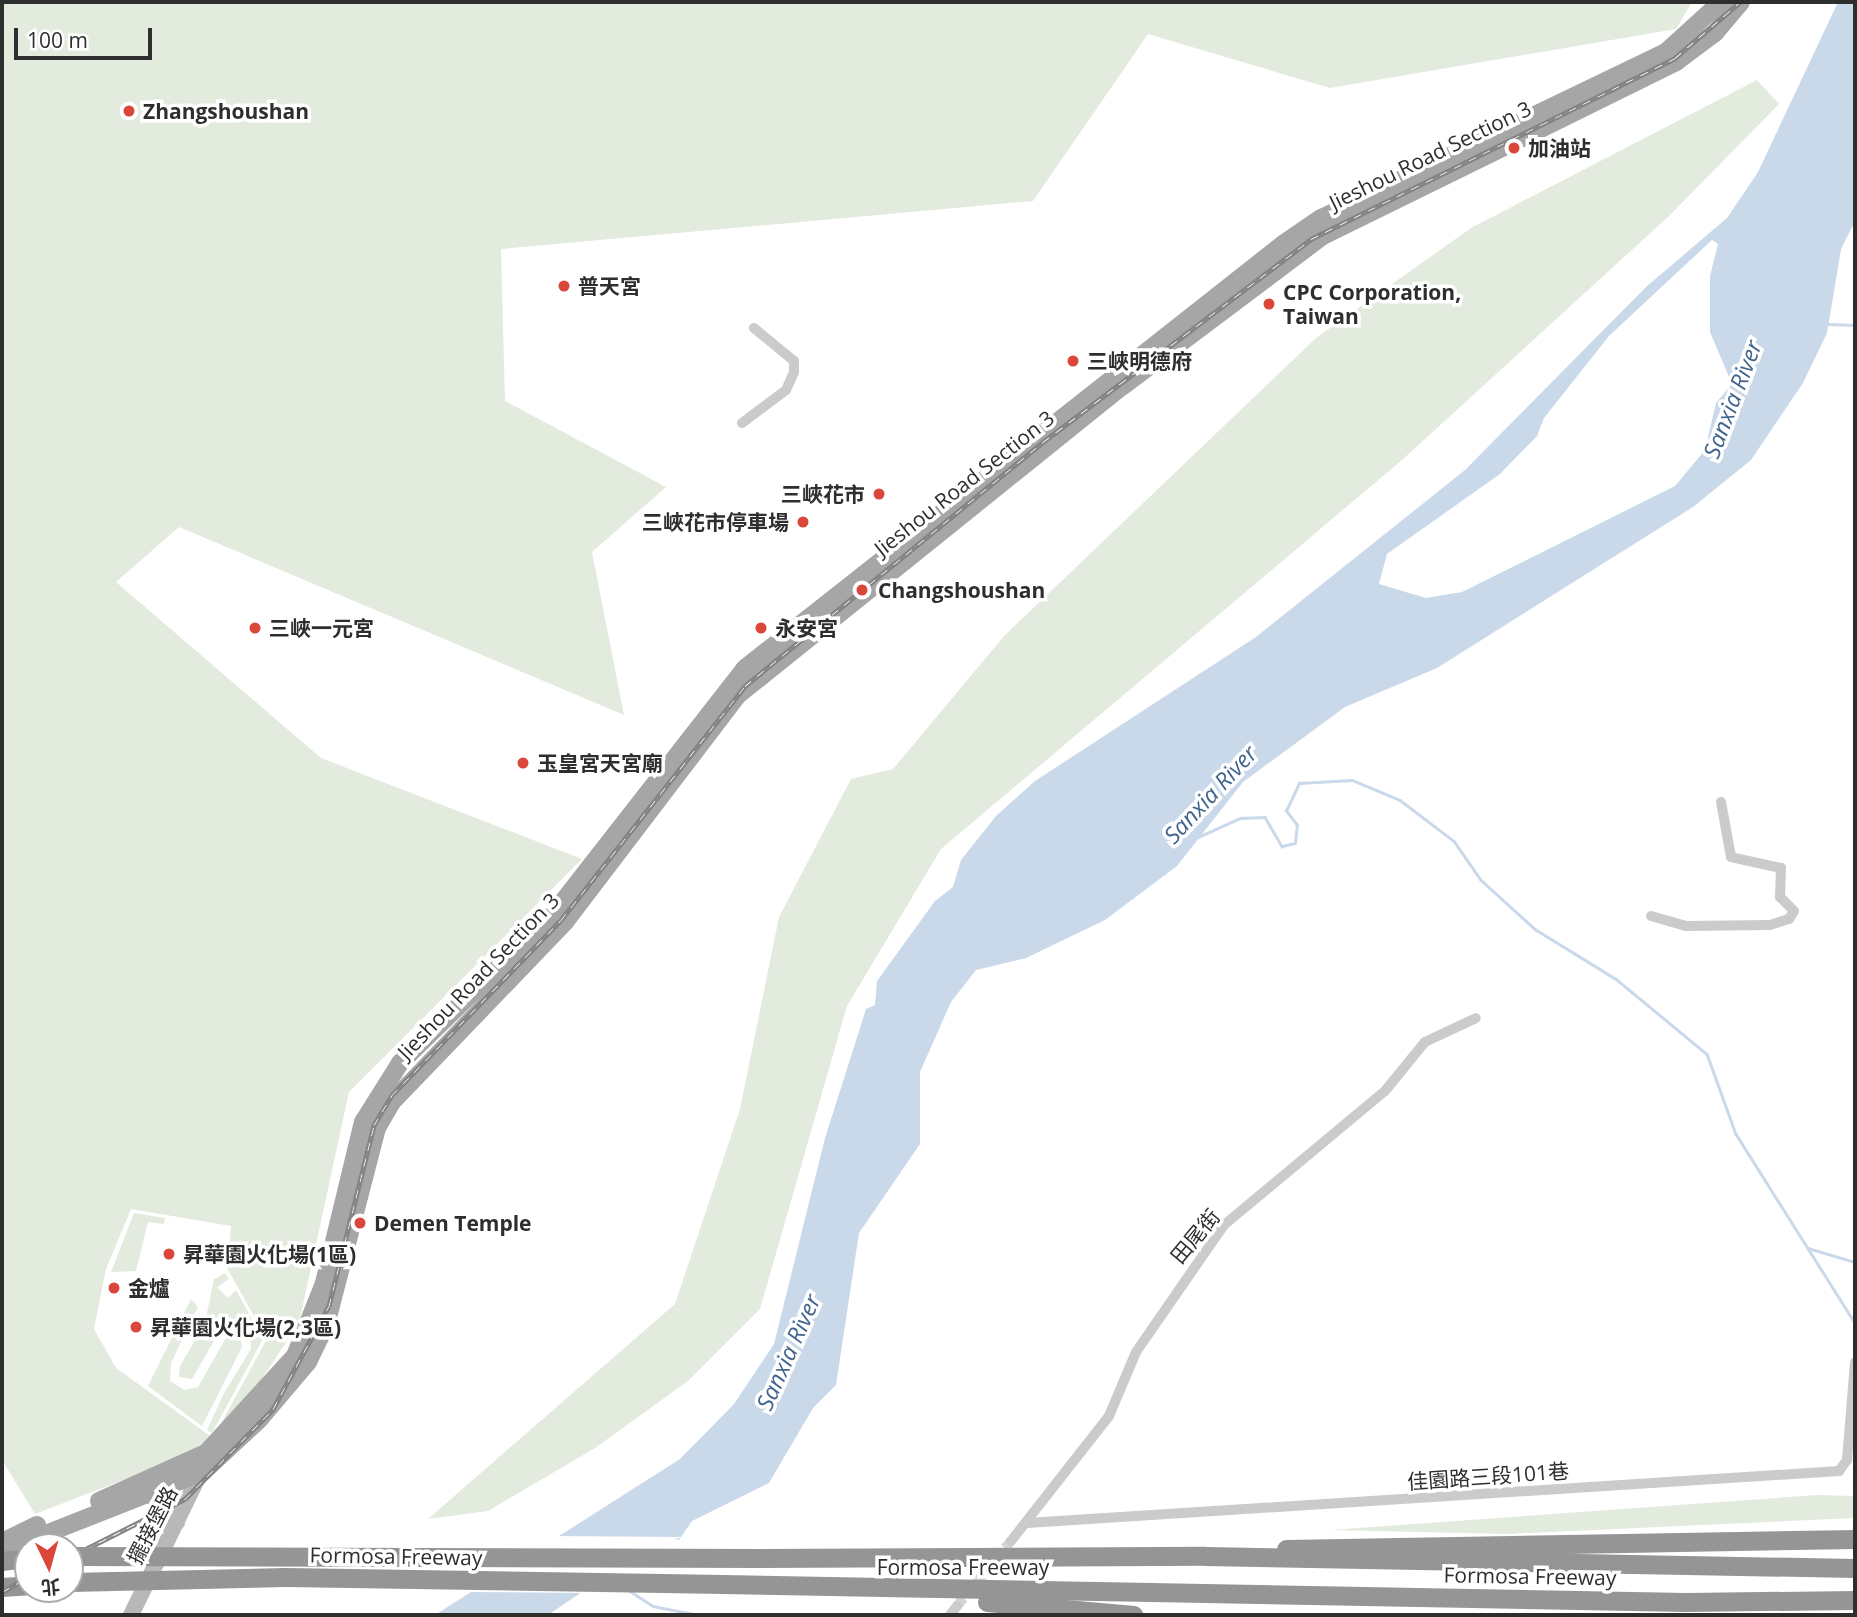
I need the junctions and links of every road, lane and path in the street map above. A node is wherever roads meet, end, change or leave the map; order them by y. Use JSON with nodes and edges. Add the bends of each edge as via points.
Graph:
{"nodes":[{"id":1,"x":1721,"y":2,"type":"edge"},
{"id":2,"x":1741,"y":2,"type":"edge"},
{"id":3,"x":754,"y":328,"type":"dead end"},
{"id":4,"x":742,"y":423,"type":"dead end"},
{"id":5,"x":1721,"y":802,"type":"dead end"},
{"id":6,"x":1651,"y":916,"type":"dead end"},
{"id":7,"x":1476,"y":1018,"type":"dead end"},
{"id":8,"x":1855,"y":1362,"type":"edge"},
{"id":9,"x":209,"y":1462,"type":"junction"},
{"id":10,"x":149,"y":1496,"type":"junction"},
{"id":11,"x":177,"y":1522,"type":"junction"},
{"id":12,"x":1027,"y":1522,"type":"junction"},
{"id":13,"x":1855,"y":1525,"type":"edge"},
{"id":14,"x":1723,"y":1537,"type":"junction"},
{"id":15,"x":1855,"y":1539,"type":"edge"},
{"id":16,"x":1011,"y":1541,"type":"tunnel mouth"},
{"id":17,"x":3,"y":1554,"type":"edge"},
{"id":18,"x":84,"y":1556,"type":"edge"},
{"id":19,"x":1205,"y":1556,"type":"junction"},
{"id":20,"x":1855,"y":1569,"type":"edge"},
{"id":21,"x":84,"y":1582,"type":"edge"},
{"id":22,"x":854,"y":1589,"type":"junction"},
{"id":23,"x":1855,"y":1600,"type":"edge"},
{"id":24,"x":957,"y":1606,"type":"tunnel mouth"},
{"id":25,"x":131,"y":1615,"type":"edge"},
{"id":26,"x":140,"y":1615,"type":"edge"},
{"id":27,"x":950,"y":1615,"type":"edge"},
{"id":28,"x":1133,"y":1615,"type":"edge"}],
"edges":[{"from":1,"to":9,"type":"main road","name":"Jieshou Road Section 3","via":[[1667,52],[1321,218],[1283,244],[725,686],[553,914],[400,1063],[363,1122],[324,1283],[295,1356]]},
{"from":2,"to":9,"type":"main road","name":"Jieshou Road Section 3","via":[[1715,33],[1676,62],[1323,236],[1123,386],[737,696],[565,922],[392,1102],[377,1128],[326,1325],[308,1362]]},
{"from":3,"to":4,"type":"street","via":[[794,360],[794,372],[786,390]]},
{"from":5,"to":6,"type":"street","via":[[1731,857],[1781,868],[1780,897],[1794,911],[1789,919],[1770,925],[1686,926]]},
{"from":7,"to":12,"type":"street","name":"田尾街","via":[[1425,1042],[1385,1091],[1224,1225],[1162,1308],[1109,1416]]},
{"from":8,"to":12,"type":"street","name":"佳園路三段101巷","via":[[1847,1460],[1839,1471]]},
{"from":9,"to":10,"type":"main road"},
{"from":9,"to":11,"type":"street","name":"擺接堡路"},
{"from":9,"to":17,"type":"main road","via":[[148,1484]]},
{"from":9,"to":26,"type":"street","name":"擺接堡路"},
{"from":10,"to":11,"type":"street","via":[[172,1499]]},
{"from":10,"to":17,"type":"main road"},
{"from":11,"to":25,"type":"street","name":"擺接堡路"},
{"from":12,"to":16,"type":"street","name":"田尾街"},
{"from":13,"to":14,"type":"highway"},
{"from":14,"to":15,"type":"highway"},
{"from":14,"to":19,"type":"highway","via":[[1329,1545]]},
{"from":18,"to":19,"type":"highway","name":"Formosa Freeway","bridge":true},
{"from":19,"to":20,"type":"highway","name":"Formosa Freeway"},
{"from":21,"to":22,"type":"highway","name":"Formosa Freeway","bridge":true,"via":[[285,1577]]},
{"from":22,"to":23,"type":"highway","name":"Formosa Freeway"},
{"from":22,"to":28,"type":"highway"},
{"from":24,"to":27,"type":"street"}]}
